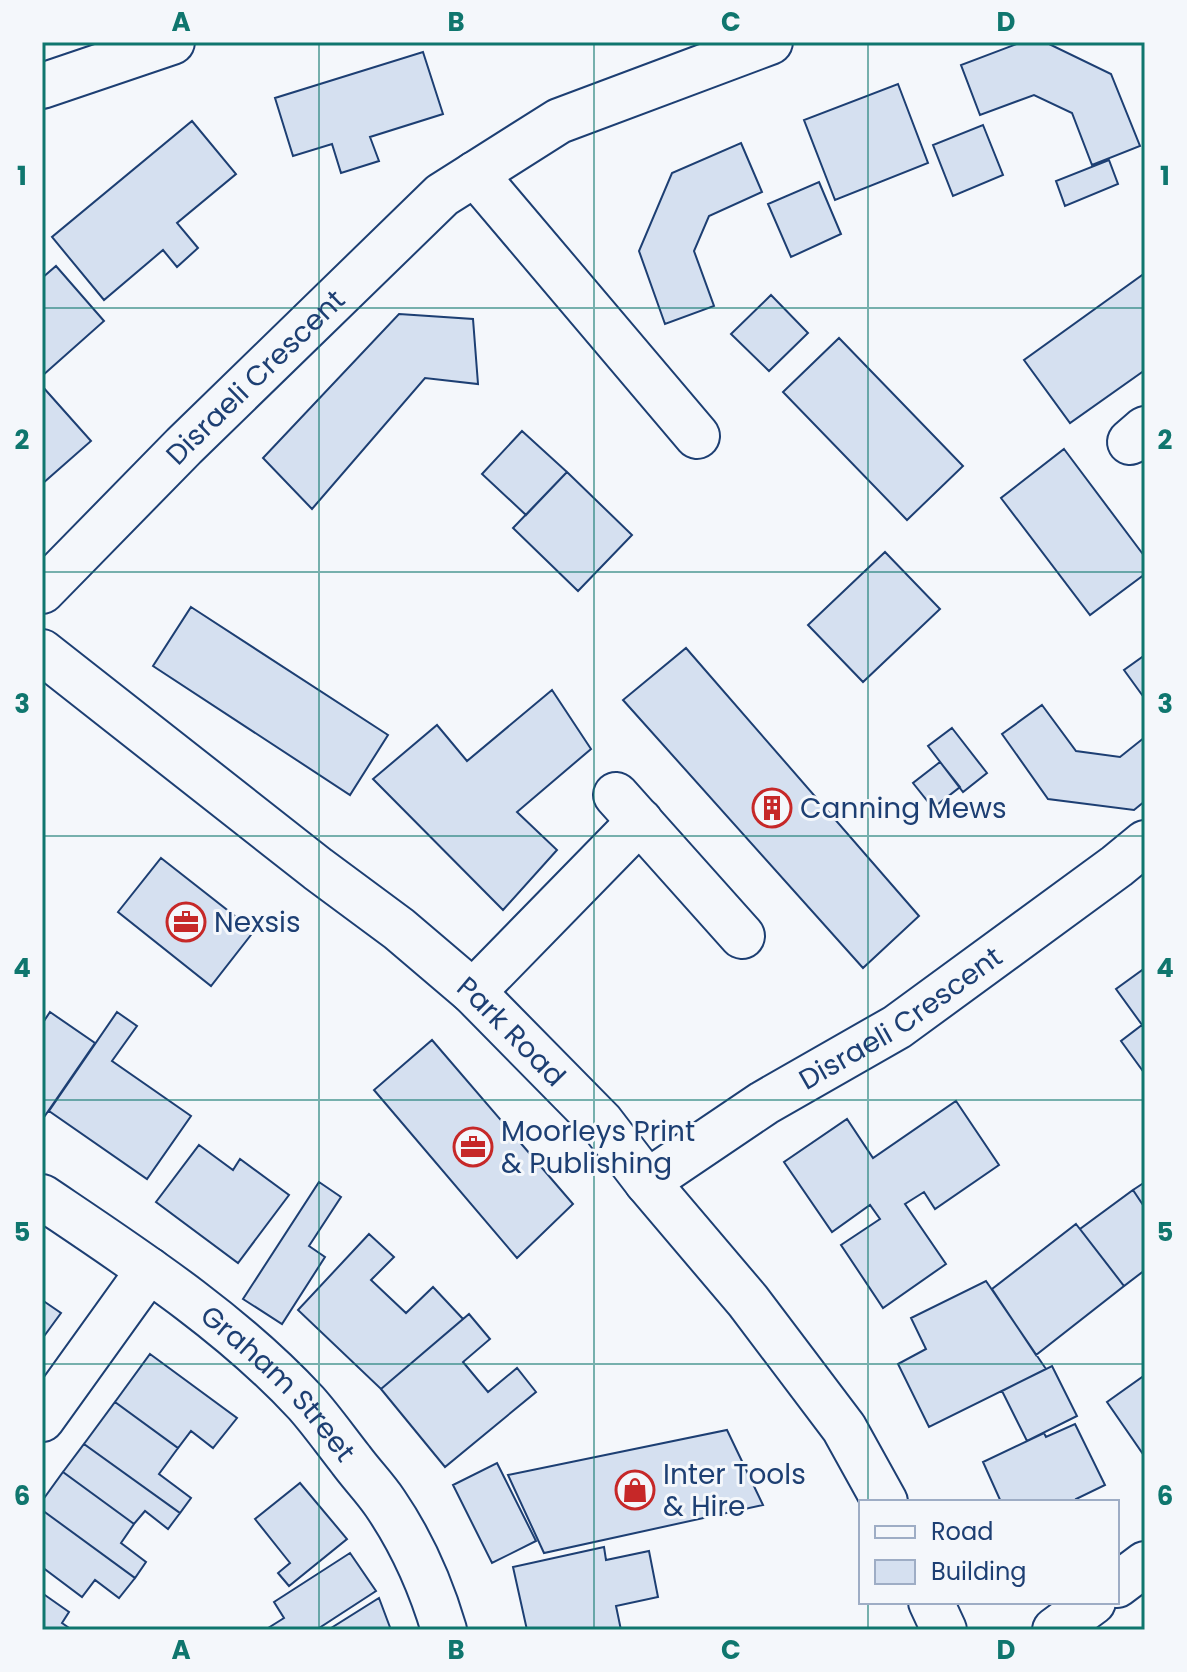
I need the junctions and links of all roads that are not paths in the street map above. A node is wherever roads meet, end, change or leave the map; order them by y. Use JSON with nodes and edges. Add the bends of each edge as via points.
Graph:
{"nodes":[{"id":1,"x":172,"y":42,"type":"edge"},
{"id":2,"x":770,"y":42,"type":"edge"},
{"id":3,"x":42,"y":86,"type":"edge"},
{"id":4,"x":475,"y":174,"type":"junction"},
{"id":5,"x":697,"y":436,"type":"dead end"},
{"id":6,"x":42,"y":591,"type":"edge"},
{"id":7,"x":42,"y":652,"type":"edge"},
{"id":8,"x":1145,"y":843,"type":"edge"},
{"id":9,"x":742,"y":936,"type":"dead end"},
{"id":10,"x":473,"y":992,"type":"junction"},
{"id":11,"x":647,"y":1182,"type":"junction"},
{"id":12,"x":42,"y":1197,"type":"edge"},
{"id":13,"x":149,"y":1270,"type":"junction"},
{"id":14,"x":42,"y":1419,"type":"edge"},
{"id":15,"x":884,"y":1500,"type":"edge"},
{"id":16,"x":1145,"y":1564,"type":"edge"},
{"id":17,"x":1119,"y":1584,"type":"edge"},
{"id":18,"x":932,"y":1604,"type":"edge"},
{"id":19,"x":1090,"y":1604,"type":"edge"},
{"id":20,"x":444,"y":1630,"type":"edge"},
{"id":21,"x":944,"y":1630,"type":"edge"},
{"id":22,"x":1055,"y":1630,"type":"edge"}],
"edges":[{"from":1,"to":3,"type":"street"},
{"from":2,"to":4,"type":"street","name":"Disraeli Crescent","via":[[559,121]]},
{"from":4,"to":5,"type":"street"},
{"from":4,"to":6,"type":"street","name":"Disraeli Crescent","via":[[442,195]]},
{"from":7,"to":10,"type":"street","name":"Park Road"},
{"from":8,"to":11,"type":"street","name":"Disraeli Crescent","via":[[897,1027],[764,1103]]},
{"from":9,"to":10,"type":"street","via":[[628,808]]},
{"from":10,"to":11,"type":"street","name":"Park Road","via":[[601,1122]]},
{"from":11,"to":15,"type":"street","name":"Park Road","via":[[748,1301],[844,1428]]},
{"from":12,"to":13,"type":"street","name":"Graham Street"},
{"from":13,"to":14,"type":"street"},
{"from":13,"to":20,"type":"street","name":"Graham Street","via":[[307,1404],[385,1504],[413,1553]]},
{"from":16,"to":17,"type":"street"},
{"from":18,"to":21,"type":"street"},
{"from":19,"to":22,"type":"street"}]}
